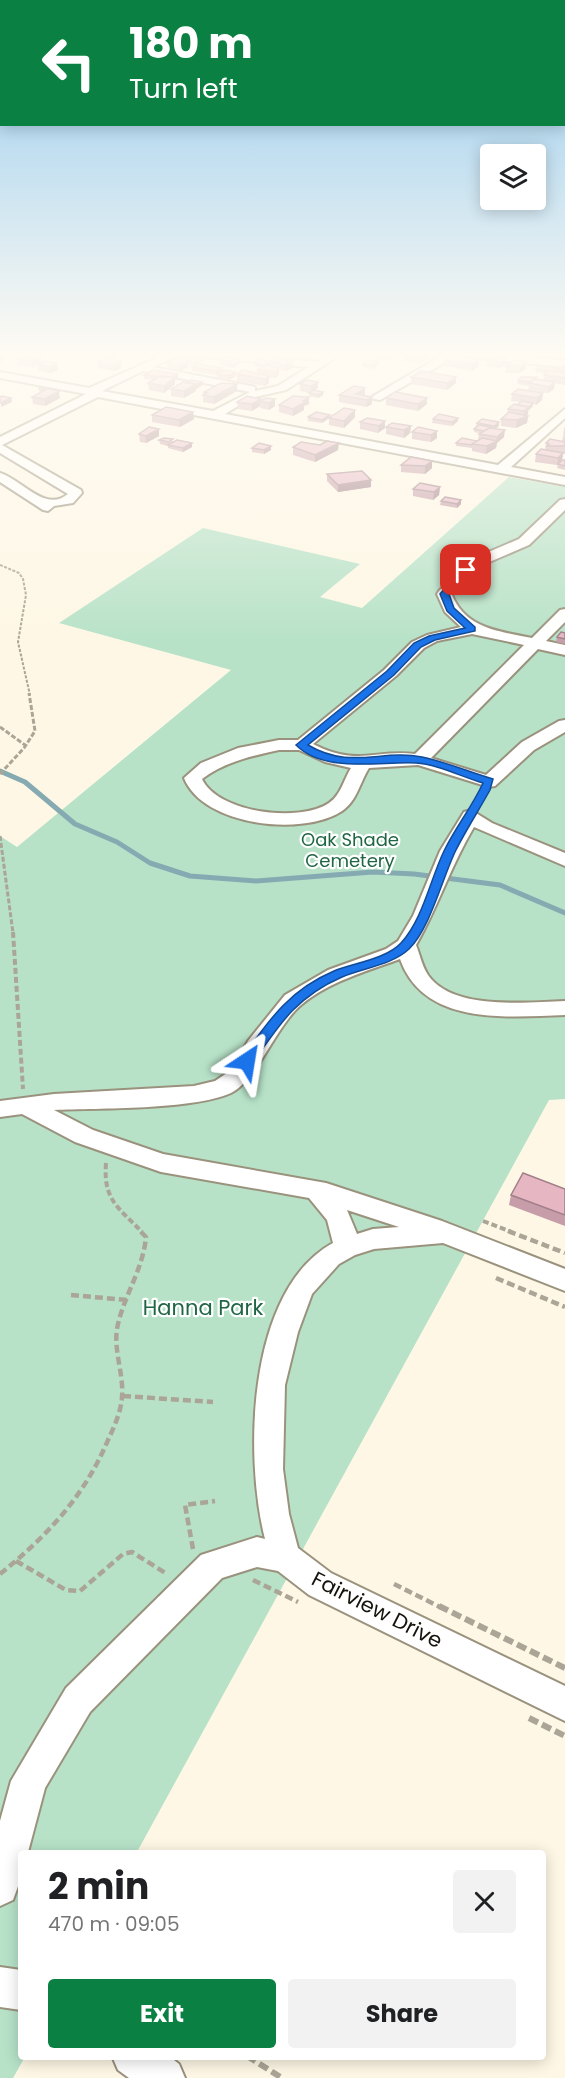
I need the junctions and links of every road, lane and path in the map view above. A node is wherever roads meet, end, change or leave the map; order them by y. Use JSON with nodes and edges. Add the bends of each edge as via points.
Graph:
{"nodes":[{"id":1,"x":3,"y":450,"type":"edge"},
{"id":2,"x":400,"y":450,"type":"edge"},
{"id":3,"x":523,"y":450,"type":"edge"},
{"id":4,"x":501,"y":469,"type":"junction"},
{"id":5,"x":0,"y":477,"type":"edge"},
{"id":6,"x":565,"y":481,"type":"edge"},
{"id":7,"x":565,"y":503,"type":"edge"},
{"id":8,"x":0,"y":564,"type":"edge"},
{"id":9,"x":565,"y":613,"type":"edge"},
{"id":10,"x":472,"y":629,"type":"junction"},
{"id":11,"x":537,"y":643,"type":"junction"},
{"id":12,"x":565,"y":650,"type":"edge"},
{"id":13,"x":565,"y":725,"type":"edge"},
{"id":14,"x":0,"y":727,"type":"edge"},
{"id":15,"x":26,"y":745,"type":"junction"},
{"id":16,"x":302,"y":745,"type":"junction"},
{"id":17,"x":419,"y":760,"type":"junction"},
{"id":18,"x":364,"y":763,"type":"junction"},
{"id":19,"x":0,"y":774,"type":"edge"},
{"id":20,"x":480,"y":799,"type":"junction"},
{"id":21,"x":0,"y":836,"type":"edge"},
{"id":22,"x":565,"y":860,"type":"edge"},
{"id":23,"x":406,"y":945,"type":"junction"},
{"id":24,"x":565,"y":1008,"type":"edge"},
{"id":25,"x":26,"y":1106,"type":"junction"},
{"id":26,"x":0,"y":1110,"type":"edge"},
{"id":27,"x":112,"y":1147,"type":"junction"},
{"id":28,"x":317,"y":1190,"type":"junction"},
{"id":29,"x":483,"y":1221,"type":"dead end"},
{"id":30,"x":444,"y":1233,"type":"junction"},
{"id":31,"x":346,"y":1248,"type":"junction"},
{"id":32,"x":565,"y":1253,"type":"edge"},
{"id":33,"x":491,"y":1276,"type":"dead end"},
{"id":34,"x":565,"y":1280,"type":"edge"},
{"id":35,"x":71,"y":1295,"type":"dead end"},
{"id":36,"x":128,"y":1300,"type":"junction"},
{"id":37,"x":565,"y":1307,"type":"edge"},
{"id":38,"x":123,"y":1396,"type":"junction"},
{"id":39,"x":213,"y":1402,"type":"dead end"},
{"id":40,"x":215,"y":1501,"type":"dead end"},
{"id":41,"x":193,"y":1552,"type":"dead end"},
{"id":42,"x":285,"y":1557,"type":"junction"},
{"id":43,"x":16,"y":1561,"type":"junction"},
{"id":44,"x":0,"y":1574,"type":"edge"},
{"id":45,"x":171,"y":1576,"type":"dead end"},
{"id":46,"x":249,"y":1578,"type":"dead end"},
{"id":47,"x":394,"y":1584,"type":"dead end"},
{"id":48,"x":302,"y":1604,"type":"dead end"},
{"id":49,"x":565,"y":1668,"type":"edge"},
{"id":50,"x":565,"y":1704,"type":"edge"},
{"id":51,"x":523,"y":1715,"type":"dead end"},
{"id":52,"x":565,"y":1736,"type":"edge"},
{"id":53,"x":0,"y":1887,"type":"edge"},
{"id":54,"x":0,"y":1987,"type":"edge"},
{"id":55,"x":18,"y":1990,"type":"edge"},
{"id":56,"x":138,"y":2060,"type":"edge"},
{"id":57,"x":253,"y":2060,"type":"edge"},
{"id":58,"x":165,"y":2078,"type":"edge"},
{"id":59,"x":282,"y":2078,"type":"edge"}],
"edges":[{"from":1,"to":5,"type":"street","via":[[76,493],[68,500],[45,506]]},
{"from":2,"to":4,"type":"street"},
{"from":3,"to":4,"type":"street"},
{"from":4,"to":6,"type":"street"},
{"from":7,"to":10,"type":"street","via":[[531,537],[475,563],[449,586],[445,602]]},
{"from":8,"to":15,"type":"path","via":[[17,571],[23,579],[26,609],[18,640],[28,695],[37,719]]},
{"from":9,"to":11,"type":"street"},
{"from":10,"to":11,"type":"street"},
{"from":10,"to":16,"type":"street","via":[[418,645]]},
{"from":11,"to":12,"type":"street"},
{"from":11,"to":17,"type":"street"},
{"from":13,"to":20,"type":"street","via":[[528,746]]},
{"from":14,"to":15,"type":"path"},
{"from":15,"to":19,"type":"path"},
{"from":16,"to":18,"type":"street","via":[[327,757]]},
{"from":16,"to":18,"type":"street","via":[[244,752],[198,772],[193,778],[209,797],[257,817],[301,819],[326,812],[344,800]]},
{"from":17,"to":18,"type":"street"},
{"from":17,"to":20,"type":"street"},
{"from":20,"to":22,"type":"street","via":[[485,827]]},
{"from":20,"to":23,"type":"street","via":[[450,851]]},
{"from":21,"to":25,"type":"path","via":[[13,929]]},
{"from":23,"to":24,"type":"street","via":[[424,983],[456,1002],[493,1009]]},
{"from":23,"to":25,"type":"street","via":[[393,954],[336,975],[293,1000],[256,1046],[238,1077],[222,1088],[194,1094]]},
{"from":25,"to":26,"type":"street"},
{"from":25,"to":27,"type":"street"},
{"from":27,"to":28,"type":"street","via":[[161,1163]]},
{"from":27,"to":36,"type":"path","via":[[106,1160],[104,1184],[111,1199],[146,1237],[146,1257]]},
{"from":28,"to":30,"type":"street"},
{"from":28,"to":31,"type":"street","via":[[336,1210],[345,1229]]},
{"from":29,"to":32,"type":"path"},
{"from":30,"to":31,"type":"street","via":[[392,1236]]},
{"from":30,"to":34,"type":"street"},
{"from":31,"to":42,"type":"street","via":[[330,1257],[293,1302],[271,1385],[268,1469]]},
{"from":33,"to":37,"type":"path"},
{"from":35,"to":36,"type":"path"},
{"from":36,"to":38,"type":"path","via":[[117,1325]]},
{"from":38,"to":39,"type":"path"},
{"from":38,"to":43,"type":"path","via":[[98,1469],[72,1509],[39,1544]]},
{"from":40,"to":41,"type":"path","via":[[185,1505]]},
{"from":42,"to":50,"type":"street","name":"Fairview Drive","via":[[320,1584]]},
{"from":42,"to":53,"type":"street","via":[[257,1552],[212,1566],[78,1700],[29,1781]]},
{"from":43,"to":44,"type":"path"},
{"from":43,"to":45,"type":"path","via":[[66,1590],[80,1591],[123,1554],[132,1552]]},
{"from":46,"to":48,"type":"path"},
{"from":47,"to":49,"type":"path"},
{"from":51,"to":52,"type":"path"},
{"from":54,"to":55,"type":"street"},
{"from":56,"to":58,"type":"street"},
{"from":57,"to":59,"type":"path"}]}
